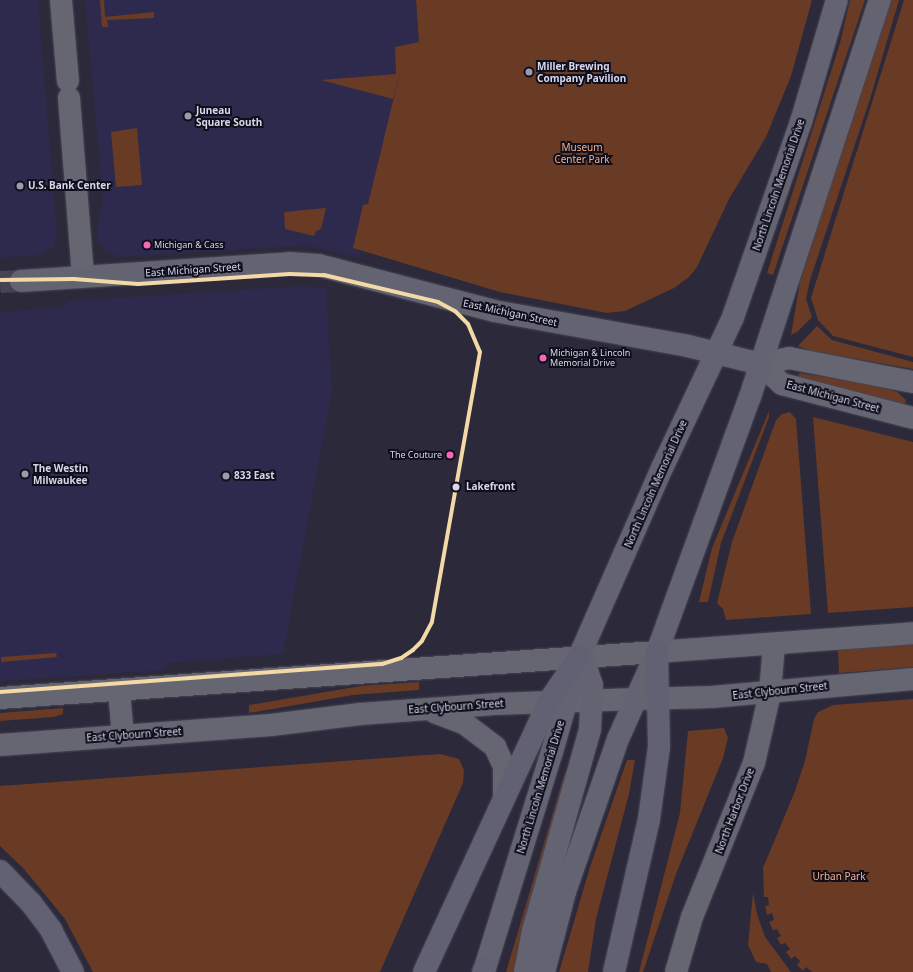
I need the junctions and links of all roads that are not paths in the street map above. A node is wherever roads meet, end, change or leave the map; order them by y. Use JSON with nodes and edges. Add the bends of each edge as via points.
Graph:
{"nodes":[{"id":1,"x":61,"y":0,"type":"edge"},
{"id":2,"x":837,"y":0,"type":"edge"},
{"id":3,"x":880,"y":0,"type":"edge"},
{"id":4,"x":83,"y":276,"type":"junction"},
{"id":5,"x":21,"y":280,"type":"tunnel mouth"},
{"id":6,"x":717,"y":353,"type":"junction"},
{"id":7,"x":761,"y":364,"type":"junction"},
{"id":8,"x":913,"y":382,"type":"edge"},
{"id":9,"x":913,"y":418,"type":"edge"},
{"id":10,"x":913,"y":633,"type":"edge"},
{"id":11,"x":774,"y":644,"type":"junction"},
{"id":12,"x":657,"y":652,"type":"junction"},
{"id":13,"x":579,"y":658,"type":"junction"},
{"id":14,"x":913,"y":679,"type":"edge"},
{"id":15,"x":119,"y":691,"type":"junction"},
{"id":16,"x":770,"y":693,"type":"junction"},
{"id":17,"x":0,"y":698,"type":"edge"},
{"id":18,"x":658,"y":698,"type":"junction"},
{"id":19,"x":635,"y":699,"type":"junction"},
{"id":20,"x":592,"y":700,"type":"junction"},
{"id":21,"x":558,"y":701,"type":"junction"},
{"id":22,"x":427,"y":709,"type":"junction"},
{"id":23,"x":122,"y":736,"type":"junction"},
{"id":24,"x":0,"y":745,"type":"edge"},
{"id":25,"x":504,"y":796,"type":"junction"},
{"id":26,"x":0,"y":871,"type":"edge"},
{"id":27,"x":484,"y":971,"type":"edge"},
{"id":28,"x":73,"y":972,"type":"edge"},
{"id":29,"x":424,"y":972,"type":"edge"},
{"id":30,"x":525,"y":972,"type":"edge"},
{"id":31,"x":544,"y":972,"type":"edge"},
{"id":32,"x":614,"y":972,"type":"edge"},
{"id":33,"x":676,"y":972,"type":"edge"}],
"edges":[{"from":1,"to":4,"type":"street"},
{"from":2,"to":6,"type":"main road","name":"North Lincoln Memorial Drive","via":[[801,122]]},
{"from":3,"to":7,"type":"main road","via":[[789,270]]},
{"from":4,"to":5,"type":"main road","name":"East Michigan Street"},
{"from":4,"to":6,"type":"main road","name":"East Michigan Street","via":[[289,263],[318,265],[494,311]]},
{"from":6,"to":7,"type":"main road","name":"East Michigan Street"},
{"from":6,"to":13,"type":"main road","name":"North Lincoln Memorial Drive","via":[[663,466]]},
{"from":7,"to":8,"type":"street","name":"East Michigan Street","via":[[789,358]]},
{"from":7,"to":9,"type":"street","name":"East Michigan Street","via":[[782,384]]},
{"from":7,"to":12,"type":"main road"},
{"from":10,"to":11,"type":"street"},
{"from":11,"to":12,"type":"street"},
{"from":11,"to":16,"type":"street","name":"North Harbor Drive"},
{"from":12,"to":13,"type":"street"},
{"from":12,"to":18,"type":"highway"},
{"from":12,"to":19,"type":"main road"},
{"from":13,"to":15,"type":"street"},
{"from":13,"to":20,"type":"main road","via":[[590,676]]},
{"from":13,"to":21,"type":"highway"},
{"from":14,"to":16,"type":"street","name":"East Clybourn Street"},
{"from":15,"to":17,"type":"street"},
{"from":15,"to":23,"type":"street"},
{"from":16,"to":18,"type":"street","name":"East Clybourn Street"},
{"from":16,"to":33,"type":"street","name":"North Harbor Drive","via":[[754,763],[692,917]]},
{"from":18,"to":19,"type":"street","name":"East Clybourn Street"},
{"from":18,"to":32,"type":"highway","via":[[659,747],[649,819]]},
{"from":19,"to":20,"type":"street","name":"East Clybourn Street"},
{"from":19,"to":31,"type":"main road","via":[[618,739],[565,892]]},
{"from":20,"to":21,"type":"street","name":"East Clybourn Street"},
{"from":20,"to":30,"type":"main road","via":[[590,729],[533,931]]},
{"from":21,"to":22,"type":"street","name":"East Clybourn Street"},
{"from":21,"to":25,"type":"highway"},
{"from":21,"to":27,"type":"main road","name":"North Lincoln Memorial Drive"},
{"from":22,"to":23,"type":"street","name":"East Clybourn Street","via":[[272,725]]},
{"from":22,"to":25,"type":"street","via":[[465,724],[495,747],[504,766]]},
{"from":23,"to":24,"type":"street","name":"East Clybourn Street"},
{"from":25,"to":29,"type":"highway"},
{"from":26,"to":28,"type":"highway","via":[[31,903],[52,930]]}]}
